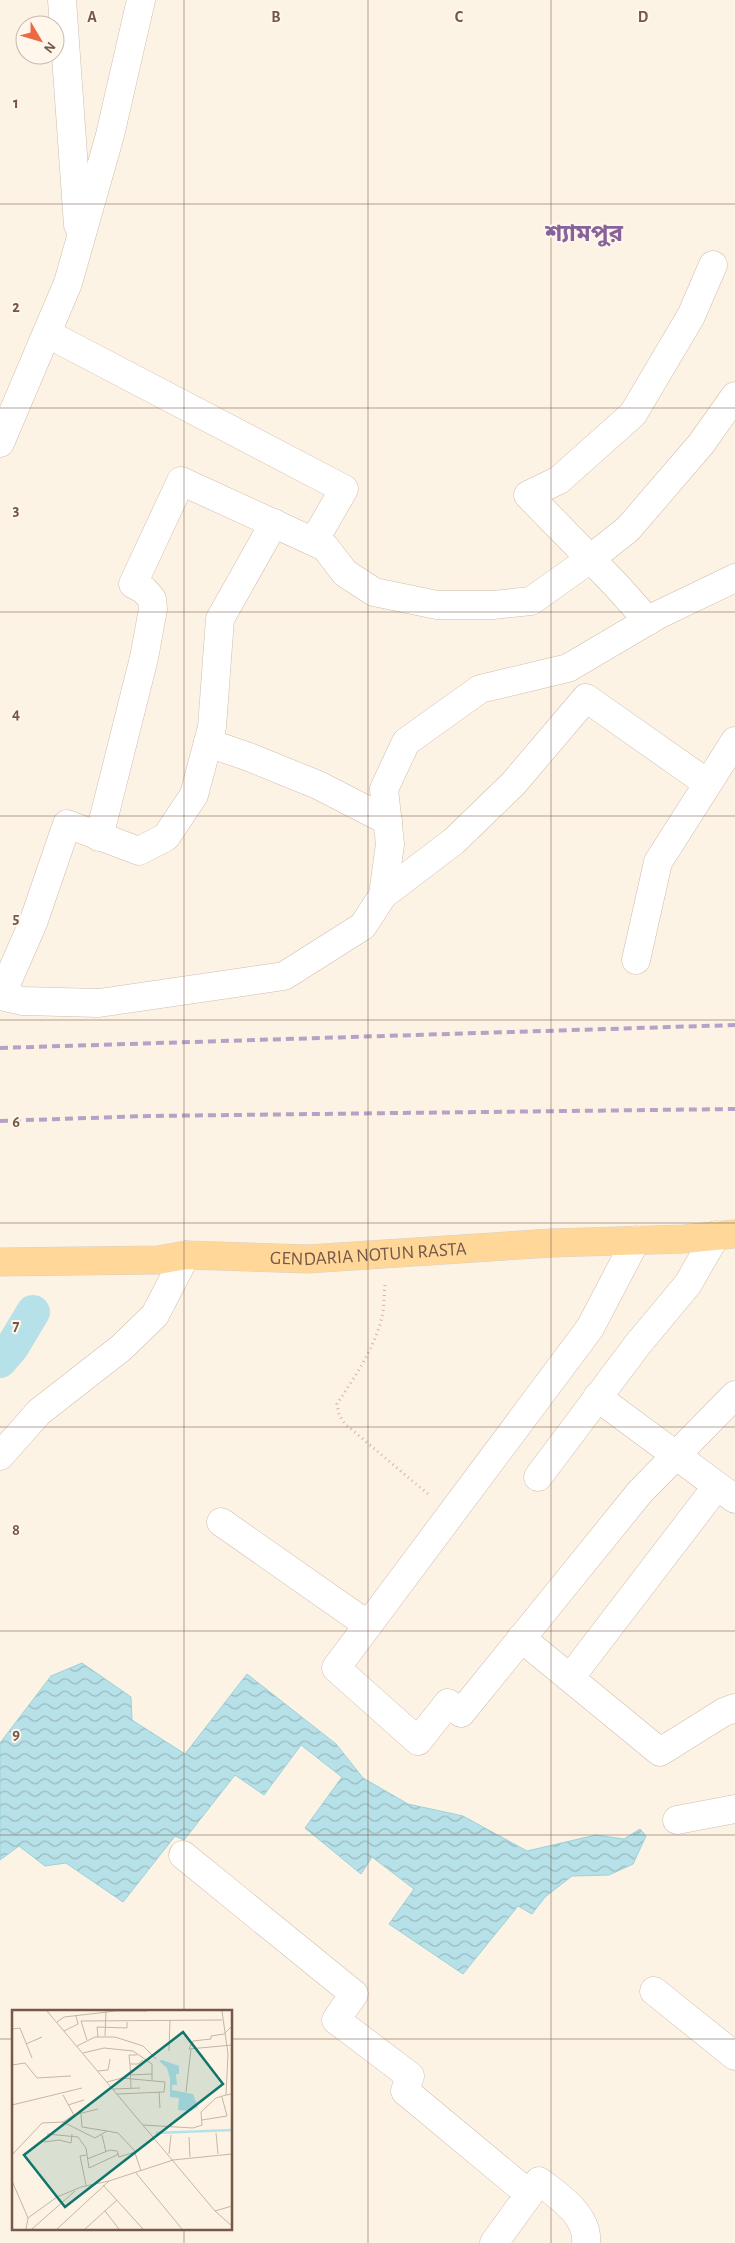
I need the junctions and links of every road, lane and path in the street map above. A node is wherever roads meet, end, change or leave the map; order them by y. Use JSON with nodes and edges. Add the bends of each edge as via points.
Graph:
{"nodes":[{"id":1,"x":62,"y":0,"type":"edge"},
{"id":2,"x":141,"y":0,"type":"edge"},
{"id":3,"x":79,"y":245,"type":"junction"},
{"id":4,"x":713,"y":265,"type":"dead end"},
{"id":5,"x":48,"y":334,"type":"junction"},
{"id":6,"x":735,"y":396,"type":"edge"},
{"id":7,"x":0,"y":443,"type":"edge"},
{"id":8,"x":274,"y":523,"type":"junction"},
{"id":9,"x":314,"y":541,"type":"junction"},
{"id":10,"x":590,"y":559,"type":"junction"},
{"id":11,"x":735,"y":578,"type":"edge"},
{"id":12,"x":648,"y":621,"type":"junction"},
{"id":13,"x":735,"y":741,"type":"edge"},
{"id":14,"x":208,"y":743,"type":"junction"},
{"id":15,"x":707,"y":783,"type":"junction"},
{"id":16,"x":388,"y":821,"type":"junction"},
{"id":17,"x":99,"y":837,"type":"junction"},
{"id":18,"x":383,"y":895,"type":"junction"},
{"id":19,"x":636,"y":960,"type":"dead end"},
{"id":20,"x":1,"y":996,"type":"edge"},
{"id":21,"x":726,"y":1234,"type":"edge"},
{"id":22,"x":636,"y":1240,"type":"junction"},
{"id":23,"x":387,"y":1254,"type":"junction"},
{"id":24,"x":186,"y":1255,"type":"junction"},
{"id":25,"x":0,"y":1262,"type":"edge"},
{"id":26,"x":735,"y":1395,"type":"edge"},
{"id":27,"x":597,"y":1397,"type":"junction"},
{"id":28,"x":676,"y":1455,"type":"junction"},
{"id":29,"x":0,"y":1456,"type":"edge"},
{"id":30,"x":538,"y":1477,"type":"dead end"},
{"id":31,"x":726,"y":1492,"type":"edge"},
{"id":32,"x":450,"y":1513,"type":"junction"},
{"id":33,"x":221,"y":1522,"type":"dead end"},
{"id":34,"x":368,"y":1625,"type":"junction"},
{"id":35,"x":522,"y":1638,"type":"junction"},
{"id":36,"x":570,"y":1678,"type":"junction"},
{"id":37,"x":735,"y":1708,"type":"edge"},
{"id":38,"x":735,"y":1809,"type":"edge"},
{"id":39,"x":677,"y":1820,"type":"dead end"},
{"id":40,"x":183,"y":1855,"type":"dead end"},
{"id":41,"x":654,"y":1991,"type":"dead end"},
{"id":42,"x":735,"y":2056,"type":"edge"},
{"id":43,"x":529,"y":2194,"type":"junction"},
{"id":44,"x":494,"y":2243,"type":"edge"},
{"id":45,"x":586,"y":2243,"type":"edge"}],
"edges":[{"from":1,"to":3,"type":"street"},
{"from":2,"to":3,"type":"street","via":[[110,135]]},
{"from":3,"to":5,"type":"street"},
{"from":4,"to":10,"type":"street","via":[[691,316],[633,414],[559,480],[528,495]]},
{"from":5,"to":7,"type":"street"},
{"from":5,"to":9,"type":"street","via":[[344,489]]},
{"from":6,"to":10,"type":"street","via":[[701,444],[634,522]]},
{"from":8,"to":9,"type":"street"},
{"from":8,"to":14,"type":"street","via":[[220,619]]},
{"from":8,"to":17,"type":"street","via":[[181,481],[133,584],[152,599],[152,609],[139,676]]},
{"from":9,"to":10,"type":"street","via":[[325,546],[345,573],[374,592],[437,605],[530,601]]},
{"from":10,"to":12,"type":"street"},
{"from":11,"to":12,"type":"street"},
{"from":12,"to":16,"type":"street","via":[[568,668],[480,689],[406,742],[384,789]]},
{"from":13,"to":15,"type":"street"},
{"from":14,"to":16,"type":"street","via":[[318,785]]},
{"from":14,"to":17,"type":"street","via":[[194,795],[166,837],[139,851]]},
{"from":15,"to":18,"type":"street","via":[[586,698],[536,759],[454,841]]},
{"from":15,"to":19,"type":"street","via":[[658,862]]},
{"from":16,"to":18,"type":"street","via":[[390,844]]},
{"from":17,"to":20,"type":"street","via":[[67,824],[33,923]]},
{"from":18,"to":20,"type":"street","via":[[363,926],[284,976],[99,1003]]},
{"from":21,"to":22,"type":"main road","name":"GENDARIA NOTUN RASTA"},
{"from":21,"to":27,"type":"street"},
{"from":22,"to":23,"type":"main road","name":"GENDARIA NOTUN RASTA","via":[[551,1242]]},
{"from":22,"to":32,"type":"street","via":[[590,1328]]},
{"from":23,"to":24,"type":"main road","name":"GENDARIA NOTUN RASTA","via":[[308,1259]]},
{"from":23,"to":32,"type":"path","via":[[382,1313],[376,1334],[337,1404],[339,1415],[345,1424]]},
{"from":24,"to":25,"type":"main road","name":"GENDARIA NOTUN RASTA","via":[[158,1260]]},
{"from":24,"to":29,"type":"street","via":[[155,1315],[121,1348],[39,1412]]},
{"from":26,"to":28,"type":"street"},
{"from":27,"to":28,"type":"street"},
{"from":27,"to":30,"type":"street"},
{"from":28,"to":31,"type":"street"},
{"from":28,"to":35,"type":"street","via":[[640,1492]]},
{"from":31,"to":36,"type":"street"},
{"from":32,"to":34,"type":"street"},
{"from":33,"to":34,"type":"street"},
{"from":34,"to":35,"type":"street","via":[[336,1668],[418,1741],[448,1703],[461,1712]]},
{"from":35,"to":36,"type":"street"},
{"from":36,"to":37,"type":"street","via":[[660,1752]]},
{"from":38,"to":39,"type":"street"},
{"from":40,"to":43,"type":"street","via":[[354,1994],[336,2020],[410,2076],[405,2091]]},
{"from":41,"to":42,"type":"street"},
{"from":43,"to":44,"type":"street"},
{"from":43,"to":45,"type":"street","via":[[539,2181],[571,2205],[587,2235]]}]}
